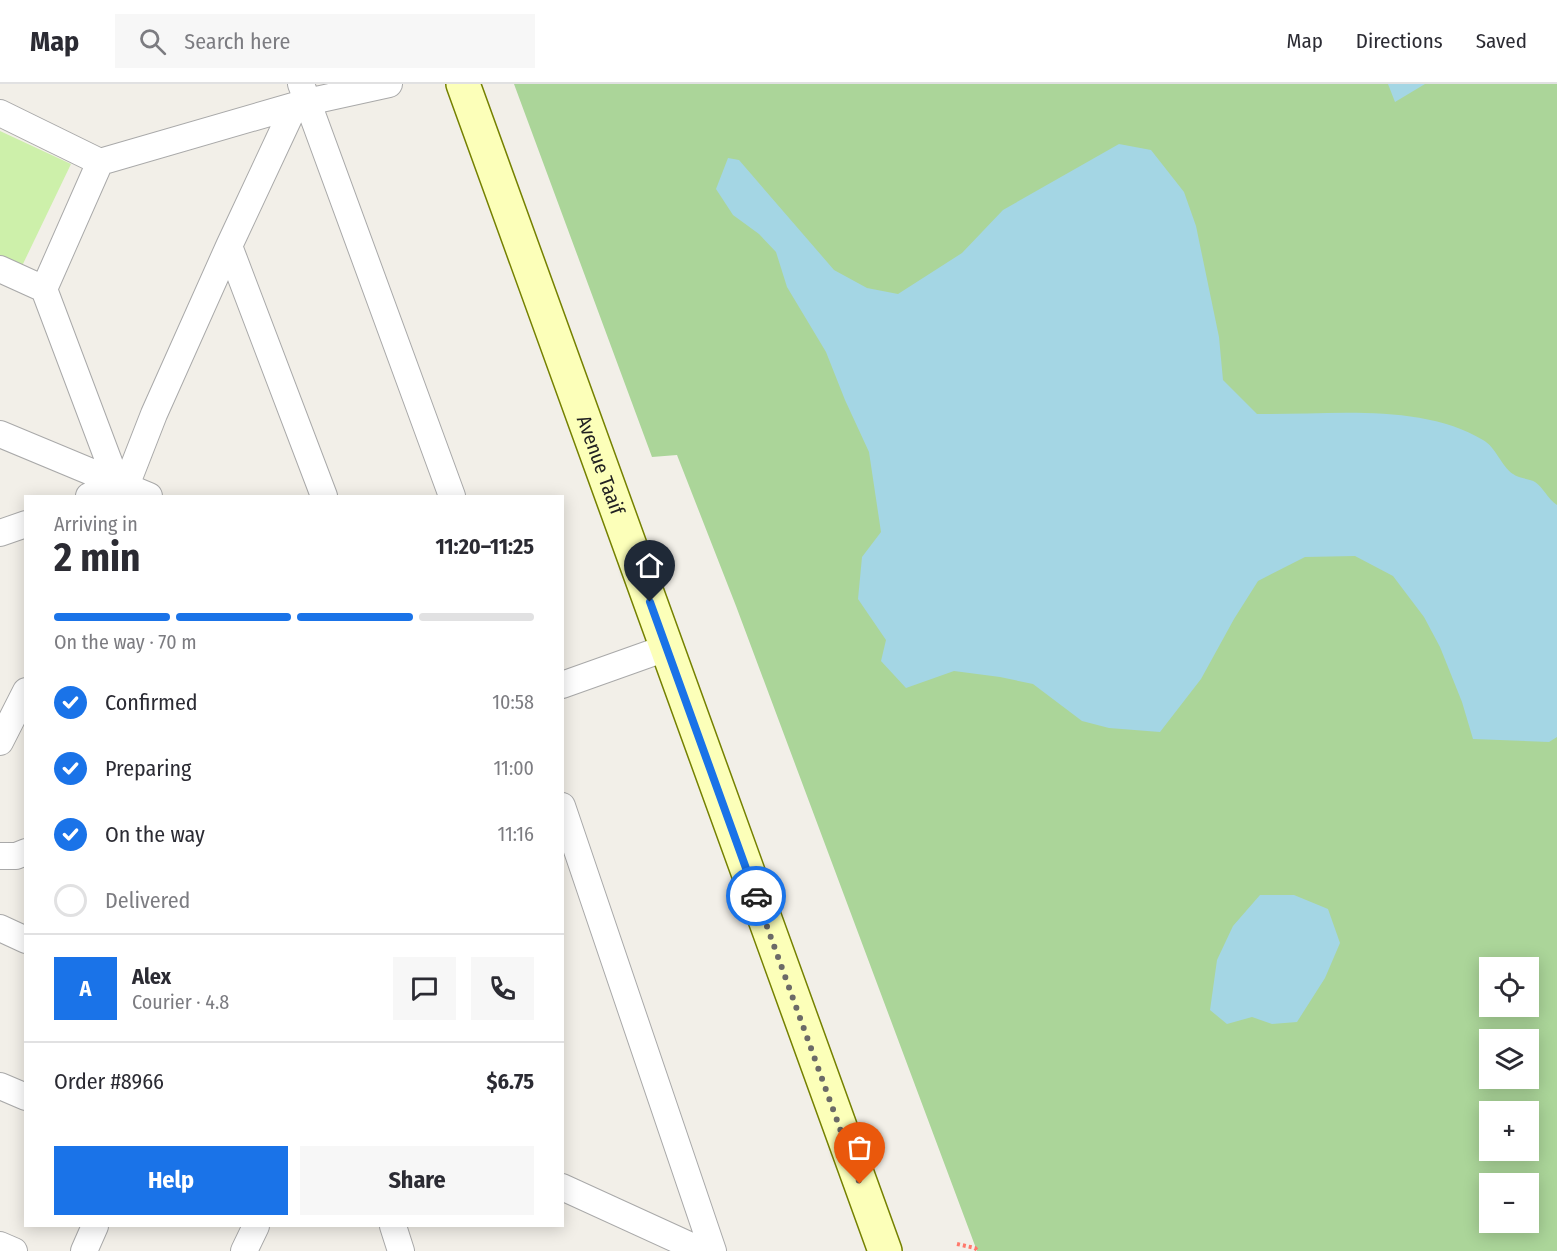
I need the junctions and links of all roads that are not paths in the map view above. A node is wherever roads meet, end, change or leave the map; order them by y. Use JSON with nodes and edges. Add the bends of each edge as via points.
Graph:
{"nodes":[{"id":1,"x":389,"y":84,"type":"edge"},
{"id":2,"x":464,"y":84,"type":"edge"},
{"id":3,"x":298,"y":94,"type":"edge"},
{"id":4,"x":0,"y":113,"type":"edge"},
{"id":5,"x":100,"y":162,"type":"junction"},
{"id":6,"x":229,"y":246,"type":"junction"},
{"id":7,"x":0,"y":269,"type":"edge"},
{"id":8,"x":44,"y":289,"type":"junction"},
{"id":9,"x":0,"y":434,"type":"edge"},
{"id":10,"x":128,"y":491,"type":"edge"},
{"id":11,"x":97,"y":495,"type":"edge"},
{"id":12,"x":324,"y":495,"type":"edge"},
{"id":13,"x":452,"y":495,"type":"edge"},
{"id":14,"x":24,"y":525,"type":"edge"},
{"id":15,"x":0,"y":533,"type":"edge"},
{"id":16,"x":666,"y":648,"type":"junction"},
{"id":17,"x":564,"y":685,"type":"edge"},
{"id":18,"x":24,"y":695,"type":"edge"},
{"id":19,"x":0,"y":742,"type":"edge"},
{"id":20,"x":564,"y":812,"type":"edge"},
{"id":21,"x":24,"y":853,"type":"edge"},
{"id":22,"x":0,"y":856,"type":"edge"},
{"id":23,"x":0,"y":928,"type":"edge"},
{"id":24,"x":24,"y":939,"type":"edge"},
{"id":25,"x":0,"y":1086,"type":"edge"},
{"id":26,"x":24,"y":1096,"type":"edge"},
{"id":27,"x":564,"y":1183,"type":"edge"},
{"id":28,"x":95,"y":1227,"type":"edge"},
{"id":29,"x":256,"y":1227,"type":"edge"},
{"id":30,"x":393,"y":1227,"type":"edge"},
{"id":31,"x":0,"y":1245,"type":"edge"},
{"id":32,"x":14,"y":1251,"type":"edge"},
{"id":33,"x":84,"y":1251,"type":"edge"},
{"id":34,"x":244,"y":1251,"type":"edge"},
{"id":35,"x":401,"y":1251,"type":"edge"},
{"id":36,"x":702,"y":1251,"type":"edge"},
{"id":37,"x":714,"y":1251,"type":"edge"},
{"id":38,"x":885,"y":1251,"type":"edge"}],
"edges":[{"from":1,"to":3,"type":"street"},
{"from":2,"to":16,"type":"street","name":"Avenue Taaif"},
{"from":3,"to":5,"type":"street"},
{"from":3,"to":6,"type":"street"},
{"from":3,"to":13,"type":"street"},
{"from":4,"to":5,"type":"street"},
{"from":5,"to":8,"type":"street"},
{"from":6,"to":10,"type":"street","via":[[154,414]]},
{"from":6,"to":12,"type":"street"},
{"from":7,"to":8,"type":"street"},
{"from":8,"to":10,"type":"street"},
{"from":9,"to":10,"type":"street"},
{"from":10,"to":11,"type":"street"},
{"from":14,"to":15,"type":"street"},
{"from":16,"to":17,"type":"street"},
{"from":16,"to":38,"type":"street","name":"Avenue Taaif"},
{"from":18,"to":19,"type":"street"},
{"from":20,"to":37,"type":"street"},
{"from":21,"to":22,"type":"street"},
{"from":23,"to":24,"type":"street"},
{"from":25,"to":26,"type":"street"},
{"from":27,"to":36,"type":"street"},
{"from":28,"to":33,"type":"street"},
{"from":29,"to":34,"type":"street"},
{"from":30,"to":35,"type":"street"},
{"from":31,"to":32,"type":"street"}]}
